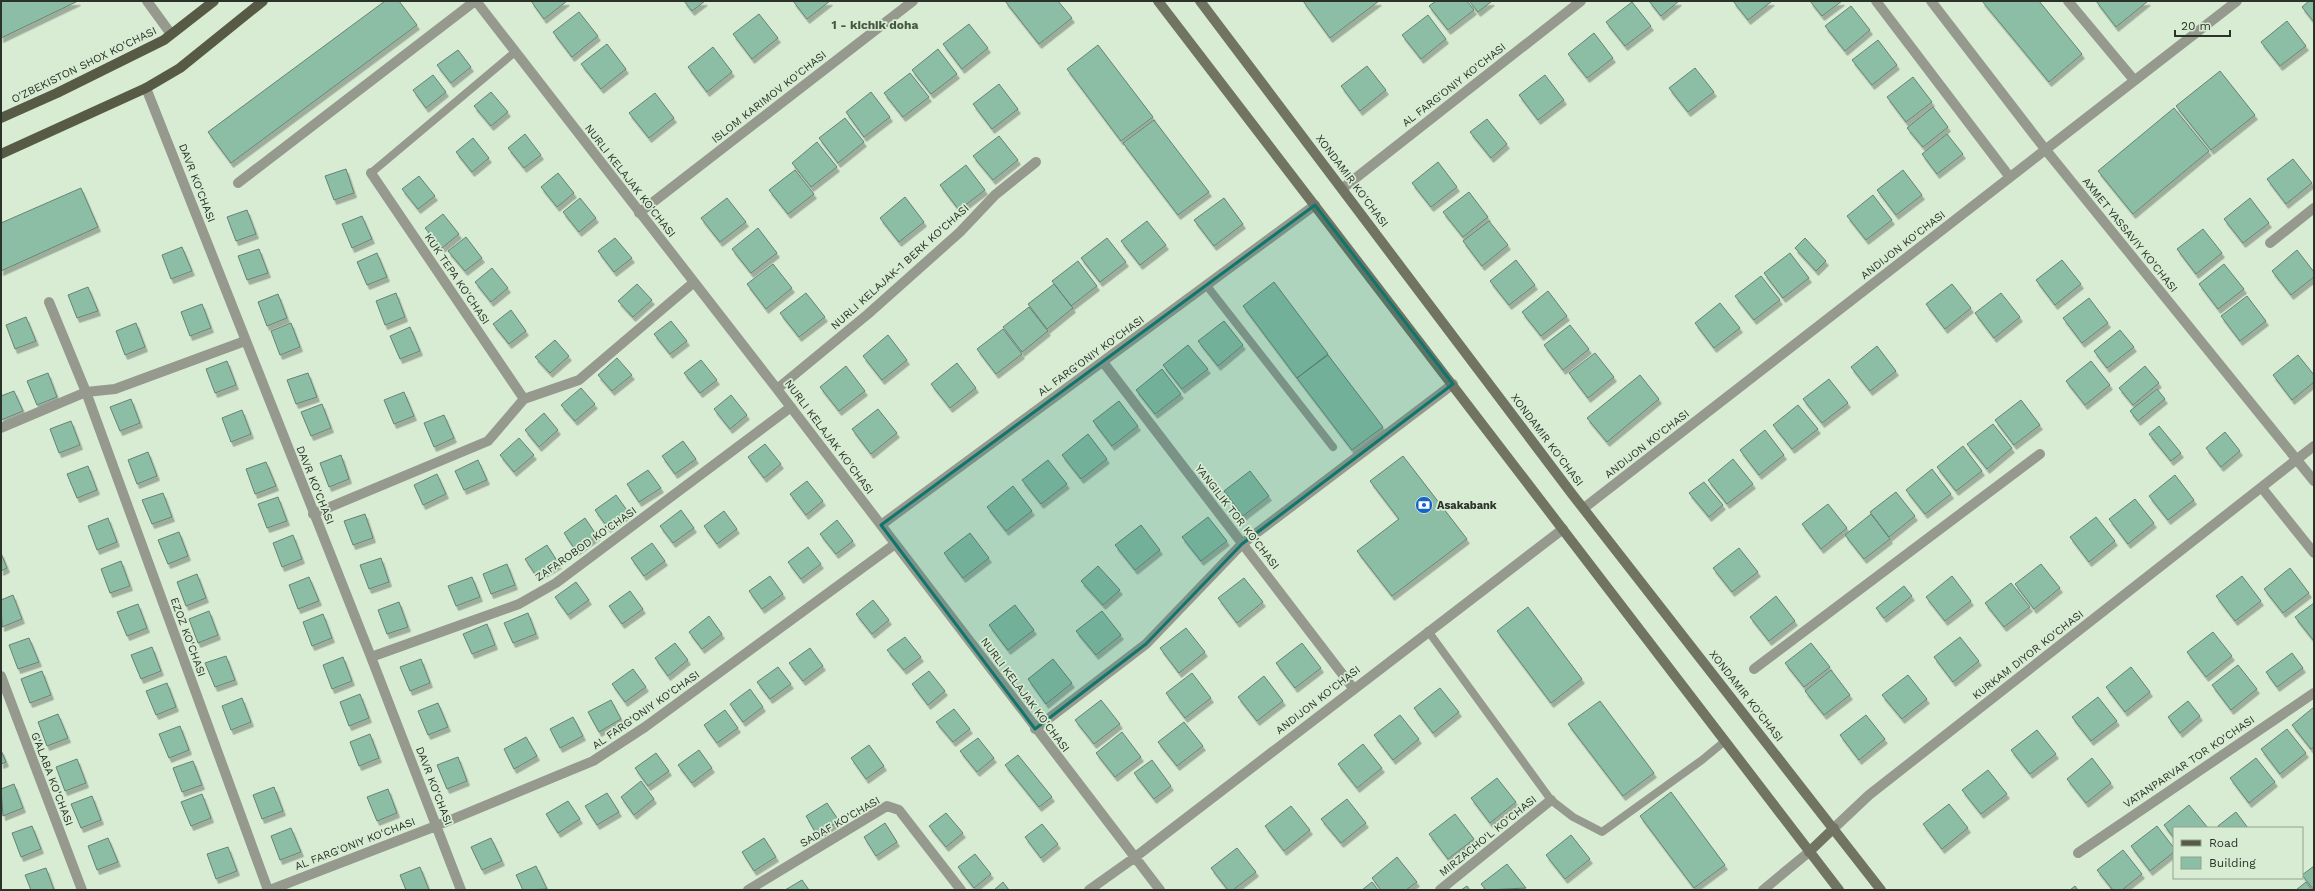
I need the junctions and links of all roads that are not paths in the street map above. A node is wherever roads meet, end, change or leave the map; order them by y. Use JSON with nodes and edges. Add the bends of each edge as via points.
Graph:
{"nodes":[{"id":1,"x":147,"y":1,"type":"edge"},
{"id":2,"x":214,"y":1,"type":"edge"},
{"id":3,"x":263,"y":1,"type":"edge"},
{"id":4,"x":476,"y":1,"type":"edge"},
{"id":5,"x":913,"y":1,"type":"edge"},
{"id":6,"x":1158,"y":1,"type":"edge"},
{"id":7,"x":1200,"y":1,"type":"edge"},
{"id":8,"x":1581,"y":1,"type":"edge"},
{"id":9,"x":1876,"y":1,"type":"edge"},
{"id":10,"x":1931,"y":1,"type":"edge"},
{"id":11,"x":2068,"y":1,"type":"edge"},
{"id":12,"x":2237,"y":1,"type":"edge"},
{"id":13,"x":171,"y":34,"type":"junction"},
{"id":14,"x":515,"y":52,"type":"junction"},
{"id":15,"x":2134,"y":80,"type":"junction"},
{"id":16,"x":146,"y":88,"type":"junction"},
{"id":17,"x":1,"y":118,"type":"edge"},
{"id":18,"x":2045,"y":149,"type":"junction"},
{"id":19,"x":1,"y":154,"type":"edge"},
{"id":20,"x":1036,"y":162,"type":"dead end"},
{"id":21,"x":371,"y":174,"type":"joint"},
{"id":22,"x":2009,"y":176,"type":"junction"},
{"id":23,"x":238,"y":183,"type":"dead end"},
{"id":24,"x":1342,"y":188,"type":"junction"},
{"id":25,"x":1315,"y":205,"type":"junction"},
{"id":26,"x":2314,"y":208,"type":"edge"},
{"id":27,"x":639,"y":213,"type":"junction"},
{"id":28,"x":2270,"y":243,"type":"dead end"},
{"id":29,"x":693,"y":283,"type":"junction"},
{"id":30,"x":1207,"y":286,"type":"junction"},
{"id":31,"x":49,"y":302,"type":"dead end"},
{"id":32,"x":245,"y":341,"type":"junction"},
{"id":33,"x":1102,"y":362,"type":"junction"},
{"id":34,"x":1453,"y":384,"type":"junction"},
{"id":35,"x":777,"y":389,"type":"junction"},
{"id":36,"x":86,"y":392,"type":"junction"},
{"id":37,"x":524,"y":399,"type":"junction"},
{"id":38,"x":791,"y":407,"type":"junction"},
{"id":39,"x":1,"y":428,"type":"edge"},
{"id":40,"x":2314,"y":446,"type":"edge"},
{"id":41,"x":1333,"y":447,"type":"dead end"},
{"id":42,"x":2040,"y":454,"type":"dead end"},
{"id":43,"x":2297,"y":459,"type":"junction"},
{"id":44,"x":2314,"y":480,"type":"edge"},
{"id":45,"x":2262,"y":488,"type":"junction"},
{"id":46,"x":1584,"y":508,"type":"junction"},
{"id":47,"x":313,"y":514,"type":"junction"},
{"id":48,"x":881,"y":525,"type":"junction"},
{"id":49,"x":1563,"y":529,"type":"junction"},
{"id":50,"x":895,"y":544,"type":"junction"},
{"id":51,"x":1242,"y":544,"type":"junction"},
{"id":52,"x":2314,"y":553,"type":"edge"},
{"id":53,"x":1428,"y":631,"type":"junction"},
{"id":54,"x":372,"y":657,"type":"junction"},
{"id":55,"x":1754,"y":669,"type":"dead end"},
{"id":56,"x":1,"y":676,"type":"edge"},
{"id":57,"x":1353,"y":688,"type":"junction"},
{"id":58,"x":2314,"y":693,"type":"edge"},
{"id":59,"x":1035,"y":729,"type":"junction"},
{"id":60,"x":1725,"y":741,"type":"junction"},
{"id":61,"x":1551,"y":800,"type":"junction"},
{"id":62,"x":436,"y":826,"type":"junction"},
{"id":63,"x":1834,"y":828,"type":"junction"},
{"id":64,"x":1809,"y":852,"type":"junction"},
{"id":65,"x":2078,"y":853,"type":"dead end"},
{"id":66,"x":1134,"y":858,"type":"junction"},
{"id":67,"x":82,"y":890,"type":"edge"},
{"id":68,"x":269,"y":890,"type":"edge"},
{"id":69,"x":461,"y":890,"type":"edge"},
{"id":70,"x":748,"y":890,"type":"edge"},
{"id":71,"x":961,"y":890,"type":"edge"},
{"id":72,"x":1089,"y":890,"type":"edge"},
{"id":73,"x":1160,"y":890,"type":"edge"},
{"id":74,"x":1440,"y":890,"type":"edge"},
{"id":75,"x":1763,"y":890,"type":"edge"},
{"id":76,"x":1839,"y":890,"type":"edge"},
{"id":77,"x":1881,"y":890,"type":"edge"}],
"edges":[{"from":1,"to":13,"type":"street"},
{"from":2,"to":13,"type":"main road","name":"O'ZBEKISTON SHOX KO'CHASI"},
{"from":3,"to":16,"type":"main road","via":[[180,68]]},
{"from":4,"to":14,"type":"street","name":"NURLI KELAJAK KO'CHASI"},
{"from":4,"to":23,"type":"street"},
{"from":5,"to":27,"type":"street","name":"ISLOM KARIMOV KO'CHASI"},
{"from":6,"to":25,"type":"main road"},
{"from":7,"to":24,"type":"main road","name":"XONDAMIR KO'CHASI"},
{"from":8,"to":24,"type":"street","name":"AL FARG'ONIY KO'CHASI"},
{"from":9,"to":22,"type":"street"},
{"from":10,"to":18,"type":"street","name":"AXMET YASSAVIY KO'CHASI"},
{"from":11,"to":15,"type":"street"},
{"from":12,"to":15,"type":"street","name":"ANDIJON KO'CHASI"},
{"from":13,"to":17,"type":"main road","name":"O'ZBEKISTON SHOX KO'CHASI","via":[[164,40],[57,93]]},
{"from":14,"to":21,"type":"lane"},
{"from":14,"to":27,"type":"street","name":"NURLI KELAJAK KO'CHASI"},
{"from":15,"to":18,"type":"street","name":"ANDIJON KO'CHASI"},
{"from":16,"to":19,"type":"main road"},
{"from":16,"to":32,"type":"street","name":"DAVR KO'CHASI"},
{"from":18,"to":22,"type":"street","name":"ANDIJON KO'CHASI"},
{"from":18,"to":43,"type":"street","name":"AXMET YASSAVIY KO'CHASI"},
{"from":20,"to":35,"type":"street","name":"NURLI KELAJAK-1 BERK KO'CHASI","via":[[996,195],[960,232],[868,314]]},
{"from":21,"to":37,"type":"street","name":"KUK TEPA KO'CHASI"},
{"from":22,"to":46,"type":"street","name":"ANDIJON KO'CHASI"},
{"from":24,"to":46,"type":"main road","name":"XONDAMIR KO'CHASI"},
{"from":25,"to":30,"type":"street","name":"AL FARG'ONIY KO'CHASI"},
{"from":25,"to":34,"type":"main road"},
{"from":26,"to":28,"type":"street"},
{"from":27,"to":29,"type":"street","name":"NURLI KELAJAK KO'CHASI"},
{"from":29,"to":35,"type":"street","name":"NURLI KELAJAK KO'CHASI"},
{"from":29,"to":37,"type":"street","via":[[579,380]]},
{"from":30,"to":33,"type":"street","name":"AL FARG'ONIY KO'CHASI"},
{"from":30,"to":41,"type":"lane"},
{"from":31,"to":36,"type":"street","name":"EZOZ KO'CHASI"},
{"from":32,"to":36,"type":"street","via":[[115,389]]},
{"from":32,"to":47,"type":"street","name":"DAVR KO'CHASI"},
{"from":33,"to":48,"type":"street","name":"AL FARG'ONIY KO'CHASI"},
{"from":33,"to":51,"type":"street","name":"YANGILIK TOR KO'CHASI"},
{"from":34,"to":49,"type":"main road"},
{"from":34,"to":51,"type":"street"},
{"from":35,"to":38,"type":"street","name":"NURLI KELAJAK KO'CHASI"},
{"from":36,"to":39,"type":"street"},
{"from":36,"to":68,"type":"street","name":"EZOZ KO'CHASI"},
{"from":37,"to":47,"type":"street","via":[[488,441]]},
{"from":38,"to":48,"type":"street","name":"NURLI KELAJAK KO'CHASI"},
{"from":38,"to":54,"type":"street","name":"ZAFAROBOD KO'CHASI","via":[[556,583],[519,604]]},
{"from":40,"to":43,"type":"street","name":"KURKAM DIYOR KO'CHASI"},
{"from":42,"to":55,"type":"street"},
{"from":43,"to":44,"type":"street","name":"AXMET YASSAVIY KO'CHASI"},
{"from":43,"to":45,"type":"street","name":"KURKAM DIYOR KO'CHASI"},
{"from":45,"to":52,"type":"street"},
{"from":45,"to":63,"type":"street","name":"KURKAM DIYOR KO'CHASI","via":[[1869,795]]},
{"from":46,"to":63,"type":"main road","name":"XONDAMIR KO'CHASI"},
{"from":47,"to":54,"type":"street","name":"DAVR KO'CHASI"},
{"from":48,"to":50,"type":"street","name":"NURLI KELAJAK KO'CHASI"},
{"from":49,"to":53,"type":"street","name":"ANDIJON KO'CHASI"},
{"from":49,"to":60,"type":"main road"},
{"from":50,"to":59,"type":"street","name":"NURLI KELAJAK KO'CHASI"},
{"from":50,"to":62,"type":"street","name":"AL FARG'ONIY KO'CHASI","via":[[645,727],[593,761]]},
{"from":51,"to":57,"type":"street","name":"YANGILIK TOR KO'CHASI"},
{"from":51,"to":59,"type":"street","via":[[1146,644]]},
{"from":53,"to":57,"type":"street","name":"ANDIJON KO'CHASI"},
{"from":53,"to":61,"type":"lane"},
{"from":54,"to":62,"type":"street","name":"DAVR KO'CHASI"},
{"from":56,"to":67,"type":"street","name":"G'ALABA KO'CHASI"},
{"from":57,"to":66,"type":"street","name":"ANDIJON KO'CHASI"},
{"from":58,"to":65,"type":"street","name":"VATANPARVAR TOR KO'CHASI"},
{"from":59,"to":66,"type":"street","name":"NURLI KELAJAK KO'CHASI"},
{"from":60,"to":61,"type":"lane","via":[[1602,832],[1573,817]]},
{"from":60,"to":64,"type":"main road"},
{"from":61,"to":74,"type":"street","name":"MIRZACHO'L KO'CHASI"},
{"from":62,"to":68,"type":"street","name":"AL FARG'ONIY KO'CHASI"},
{"from":62,"to":69,"type":"street","name":"DAVR KO'CHASI"},
{"from":63,"to":64,"type":"main road","name":"KURKAM DIYOR KO'CHASI"},
{"from":63,"to":77,"type":"main road","name":"XONDAMIR KO'CHASI"},
{"from":64,"to":75,"type":"street","name":"KURKAM DIYOR KO'CHASI"},
{"from":64,"to":76,"type":"main road"},
{"from":66,"to":72,"type":"street","name":"ANDIJON KO'CHASI"},
{"from":66,"to":73,"type":"street","name":"NURLI KELAJAK KO'CHASI"},
{"from":70,"to":71,"type":"street","name":"SADAF KO'CHASI","via":[[887,806],[899,810]]}]}
